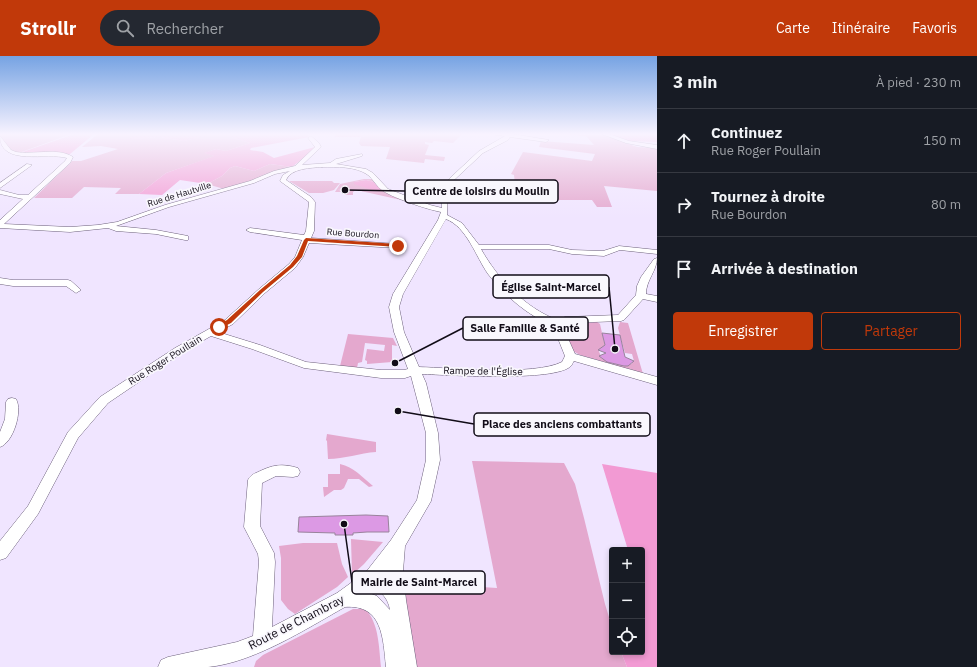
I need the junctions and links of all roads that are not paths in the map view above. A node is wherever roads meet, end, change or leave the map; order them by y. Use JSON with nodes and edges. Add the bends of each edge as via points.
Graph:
{"nodes":[{"id":1,"x":67,"y":163,"type":"edge"},
{"id":2,"x":300,"y":163,"type":"edge"},
{"id":3,"x":334,"y":163,"type":"edge"},
{"id":4,"x":469,"y":163,"type":"edge"},
{"id":5,"x":29,"y":165,"type":"dead end"},
{"id":6,"x":331,"y":165,"type":"junction"},
{"id":7,"x":298,"y":168,"type":"junction"},
{"id":8,"x":0,"y":186,"type":"edge"},
{"id":9,"x":0,"y":192,"type":"edge"},
{"id":10,"x":29,"y":197,"type":"junction"},
{"id":11,"x":444,"y":213,"type":"junction"},
{"id":12,"x":0,"y":225,"type":"edge"},
{"id":13,"x":110,"y":226,"type":"junction"},
{"id":14,"x":250,"y":230,"type":"dead end"},
{"id":15,"x":186,"y":238,"type":"dead end"},
{"id":16,"x":307,"y":239,"type":"junction"},
{"id":17,"x":398,"y":246,"type":"dead end"},
{"id":18,"x":475,"y":246,"type":"junction"},
{"id":19,"x":657,"y":252,"type":"edge"},
{"id":20,"x":657,"y":261,"type":"edge"},
{"id":21,"x":0,"y":281,"type":"edge"},
{"id":22,"x":76,"y":290,"type":"dead end"},
{"id":23,"x":641,"y":296,"type":"junction"},
{"id":24,"x":657,"y":299,"type":"edge"},
{"id":25,"x":557,"y":324,"type":"junction"},
{"id":26,"x":210,"y":333,"type":"junction"},
{"id":27,"x":570,"y":356,"type":"junction"},
{"id":28,"x":415,"y":370,"type":"junction"},
{"id":29,"x":657,"y":381,"type":"edge"},
{"id":30,"x":12,"y":402,"type":"dead end"},
{"id":31,"x":0,"y":442,"type":"edge"},
{"id":32,"x":294,"y":472,"type":"dead end"},
{"id":33,"x":397,"y":545,"type":"junction"},
{"id":34,"x":0,"y":553,"type":"edge"},
{"id":35,"x":372,"y":578,"type":"junction"},
{"id":36,"x":343,"y":599,"type":"junction"},
{"id":37,"x":397,"y":600,"type":"junction"},
{"id":38,"x":262,"y":642,"type":"junction"},
{"id":39,"x":168,"y":667,"type":"edge"},
{"id":40,"x":396,"y":667,"type":"edge"},
{"id":41,"x":407,"y":667,"type":"edge"}],
"edges":[{"from":1,"to":10,"type":"street"},
{"from":2,"to":7,"type":"street"},
{"from":3,"to":6,"type":"street"},
{"from":4,"to":11,"type":"street","via":[[450,180],[445,189]]},
{"from":5,"to":8,"type":"street"},
{"from":6,"to":7,"type":"street","name":"Rue de Hautville"},
{"from":6,"to":11,"type":"street","name":"Rue de Hautville","via":[[364,170],[375,177],[386,190]]},
{"from":7,"to":13,"type":"street","name":"Rue de Hautville","via":[[279,171],[260,180],[166,206]]},
{"from":7,"to":16,"type":"street","name":"Rue Roger Poullain","via":[[285,176],[283,181],[312,202]]},
{"from":9,"to":10,"type":"street"},
{"from":10,"to":12,"type":"street"},
{"from":11,"to":18,"type":"street","name":"Rue de Hautville","via":[[463,228]]},
{"from":11,"to":28,"type":"street","name":"Route de Chambray","via":[[398,294],[394,307],[398,332]]},
{"from":12,"to":13,"type":"street","name":"Rue de Hautville","via":[[84,230]]},
{"from":13,"to":15,"type":"street","via":[[116,229],[156,232]]},
{"from":14,"to":16,"type":"street","name":"Rue Bourdon"},
{"from":16,"to":17,"type":"street","name":"Rue Bourdon"},
{"from":16,"to":26,"type":"street","name":"Rue Roger Poullain","via":[[292,266],[229,322]]},
{"from":18,"to":19,"type":"street","via":[[550,247],[572,252],[604,254],[619,248]]},
{"from":18,"to":25,"type":"street","name":"Rue de Hautville","via":[[491,272],[526,308]]},
{"from":20,"to":23,"type":"street","via":[[640,288]]},
{"from":21,"to":22,"type":"street","via":[[68,283]]},
{"from":23,"to":24,"type":"street"},
{"from":23,"to":25,"type":"street","via":[[622,318],[565,320]]},
{"from":25,"to":27,"type":"street"},
{"from":26,"to":28,"type":"street","name":"Rampe de l'Église","via":[[304,365],[381,374],[404,374]]},
{"from":26,"to":34,"type":"street","name":"Rue Roger Poullain","via":[[104,400],[73,434],[33,510]]},
{"from":27,"to":28,"type":"street","name":"Rampe de l'Église","via":[[566,364],[559,368],[539,371],[510,373]]},
{"from":27,"to":29,"type":"street"},
{"from":28,"to":33,"type":"street","name":"Route de Chambray","via":[[432,433],[433,460],[424,501]]},
{"from":30,"to":31,"type":"street","via":[[13,412],[8,432]]},
{"from":32,"to":38,"type":"street","via":[[274,470],[255,480],[252,527],[266,553],[267,562]]},
{"from":33,"to":35,"type":"street","name":"Route de Chambray"},
{"from":33,"to":37,"type":"street"},
{"from":35,"to":36,"type":"street","name":"Route de Chambray"},
{"from":35,"to":37,"type":"street","via":[[389,588]]},
{"from":36,"to":38,"type":"street","name":"Route de Chambray"},
{"from":36,"to":40,"type":"street","via":[[356,598],[371,602],[383,615],[391,631]]},
{"from":37,"to":41,"type":"street"},
{"from":38,"to":39,"type":"street","name":"Route de Chambray","via":[[237,652]]}]}
